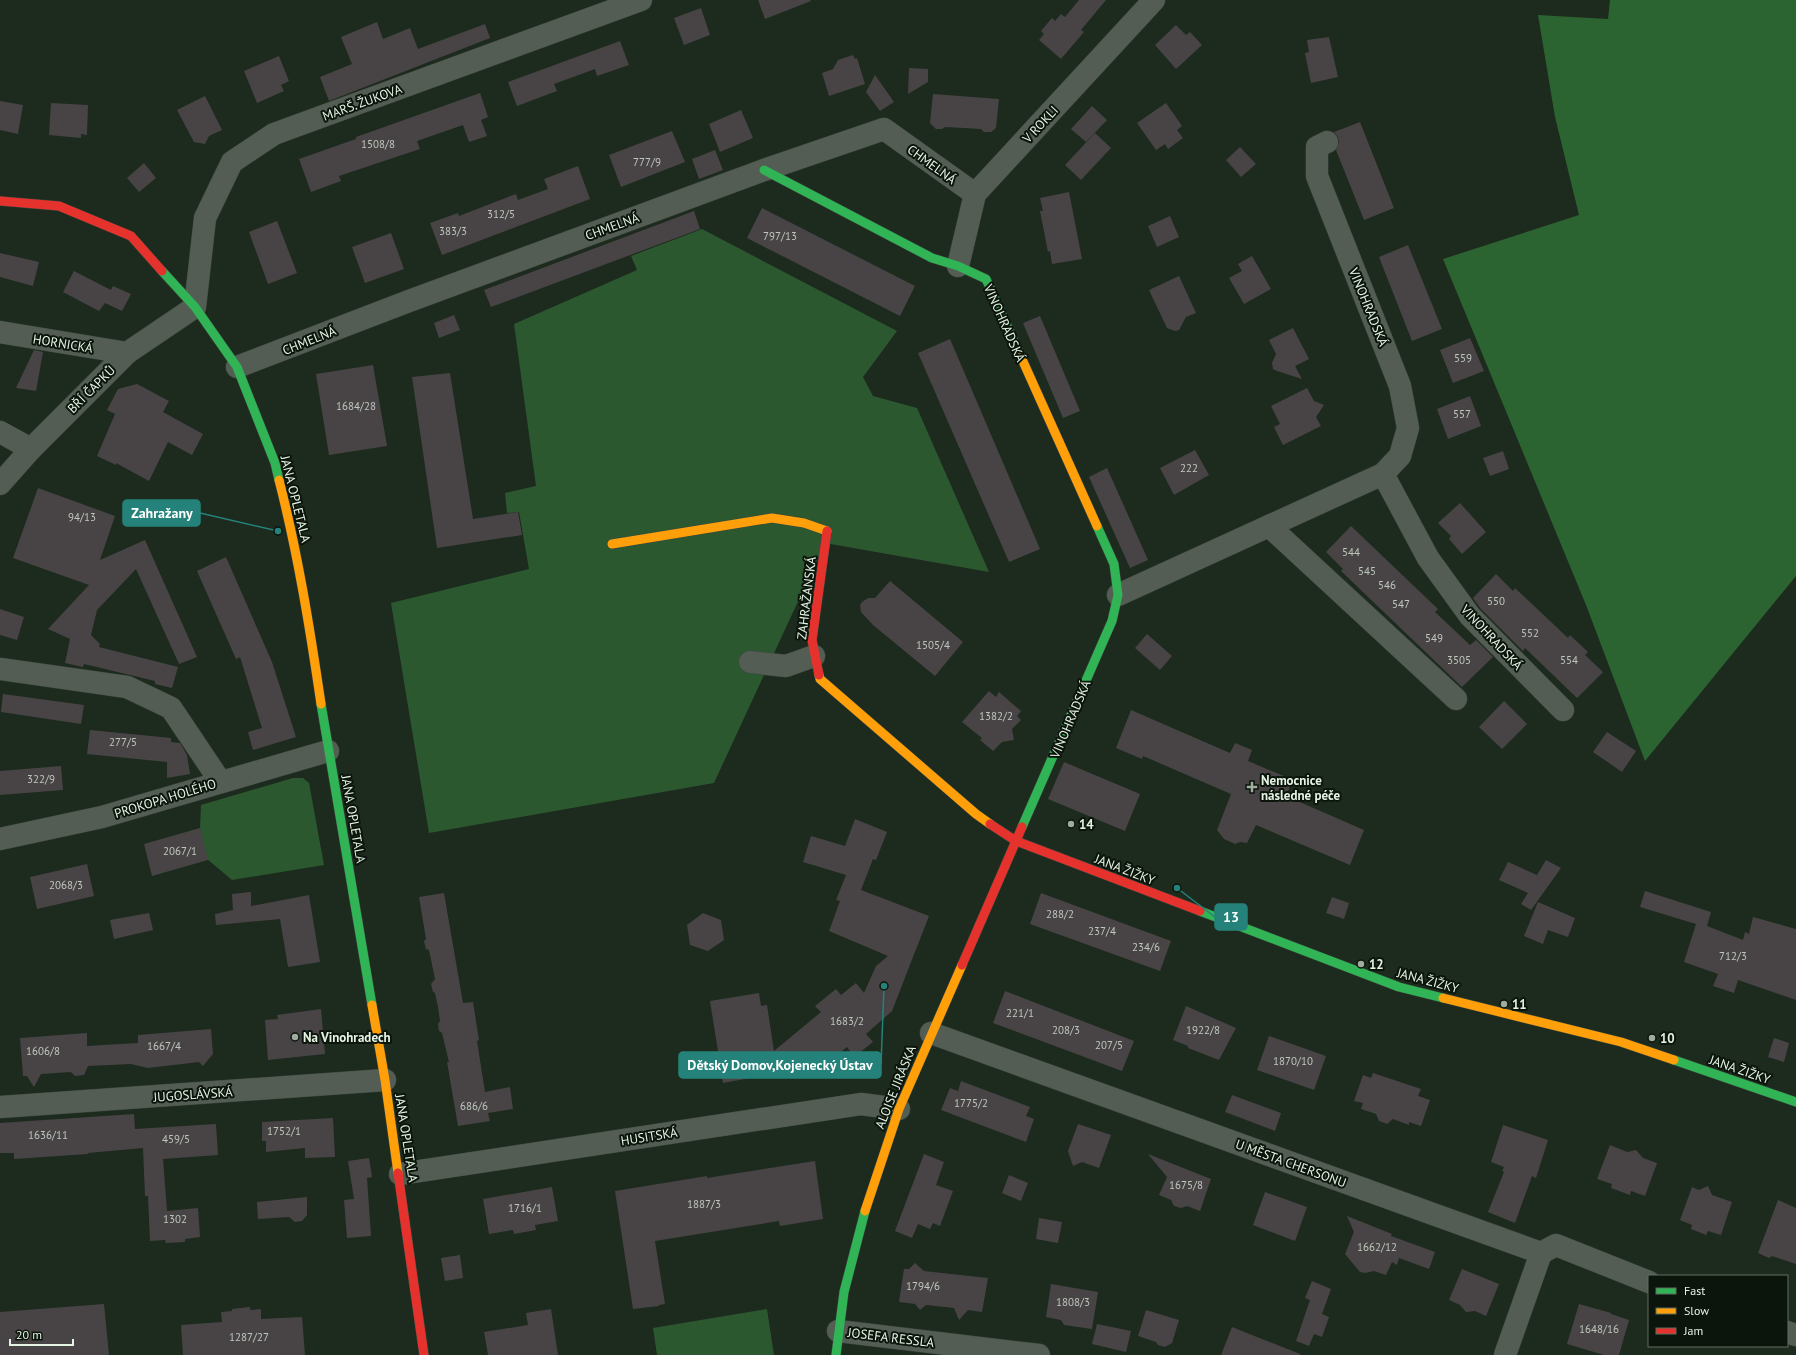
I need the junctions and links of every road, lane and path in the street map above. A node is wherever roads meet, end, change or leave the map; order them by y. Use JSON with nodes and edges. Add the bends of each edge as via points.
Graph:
{"nodes":[{"id":1,"x":641,"y":0,"type":"edge"},
{"id":2,"x":1154,"y":0,"type":"edge"},
{"id":3,"x":1327,"y":142,"type":"dead end"},
{"id":4,"x":764,"y":170,"type":"junction"},
{"id":5,"x":975,"y":194,"type":"junction"},
{"id":6,"x":0,"y":200,"type":"edge"},
{"id":7,"x":958,"y":266,"type":"junction"},
{"id":8,"x":194,"y":307,"type":"junction"},
{"id":9,"x":0,"y":332,"type":"edge"},
{"id":10,"x":127,"y":353,"type":"junction"},
{"id":11,"x":237,"y":367,"type":"junction"},
{"id":12,"x":0,"y":432,"type":"edge"},
{"id":13,"x":31,"y":449,"type":"junction"},
{"id":14,"x":1383,"y":474,"type":"junction"},
{"id":15,"x":0,"y":484,"type":"edge"},
{"id":16,"x":1269,"y":526,"type":"junction"},
{"id":17,"x":612,"y":544,"type":"dead end"},
{"id":18,"x":1118,"y":595,"type":"junction"},
{"id":19,"x":814,"y":656,"type":"junction"},
{"id":20,"x":750,"y":662,"type":"dead end"},
{"id":21,"x":0,"y":669,"type":"edge"},
{"id":22,"x":1456,"y":699,"type":"dead end"},
{"id":23,"x":1563,"y":710,"type":"dead end"},
{"id":24,"x":328,"y":751,"type":"junction"},
{"id":25,"x":220,"y":781,"type":"junction"},
{"id":26,"x":0,"y":839,"type":"edge"},
{"id":27,"x":1016,"y":841,"type":"junction"},
{"id":28,"x":931,"y":1033,"type":"junction"},
{"id":29,"x":385,"y":1080,"type":"junction"},
{"id":30,"x":1796,"y":1102,"type":"edge"},
{"id":31,"x":0,"y":1107,"type":"edge"},
{"id":32,"x":899,"y":1109,"type":"junction"},
{"id":33,"x":400,"y":1174,"type":"junction"},
{"id":34,"x":1541,"y":1253,"type":"junction"},
{"id":35,"x":1648,"y":1282,"type":"edge"},
{"id":36,"x":838,"y":1331,"type":"junction"},
{"id":37,"x":424,"y":1355,"type":"edge"},
{"id":38,"x":836,"y":1355,"type":"edge"},
{"id":39,"x":1039,"y":1355,"type":"edge"},
{"id":40,"x":1505,"y":1355,"type":"edge"}],
"edges":[{"from":1,"to":8,"type":"street","name":"MARŠ. ŽUKOVA","via":[[274,134],[232,162],[205,218]]},
{"from":2,"to":5,"type":"street","name":"V ROKLI"},
{"from":3,"to":14,"type":"street","name":"VINOHRADSKÁ","via":[[1318,147],[1317,176],[1400,386],[1408,428],[1400,456]]},
{"from":4,"to":5,"type":"street","name":"CHMELNÁ","via":[[884,129]]},
{"from":4,"to":7,"type":"street","name":"VINOHRADSKÁ","via":[[932,258]]},
{"from":4,"to":11,"type":"street","name":"CHMELNÁ"},
{"from":5,"to":7,"type":"street","name":"V ROKLI"},
{"from":6,"to":8,"type":"street","name":"JANA OPLETALA","via":[[59,206],[131,236]]},
{"from":7,"to":18,"type":"street","name":"VINOHRADSKÁ","via":[[986,279],[1114,564]]},
{"from":8,"to":10,"type":"street","name":"BŘÍ ČAPKŮ"},
{"from":8,"to":11,"type":"street","name":"JANA OPLETALA"},
{"from":9,"to":10,"type":"street","name":"HORNICKÁ"},
{"from":10,"to":13,"type":"street","name":"BŘÍ ČAPKŮ"},
{"from":11,"to":24,"type":"street","name":"JANA OPLETALA","via":[[275,463],[292,530]]},
{"from":12,"to":13,"type":"street"},
{"from":13,"to":15,"type":"street","name":"BŘÍ ČAPKŮ"},
{"from":14,"to":16,"type":"street","name":"VINOHRADSKÁ"},
{"from":14,"to":23,"type":"street","name":"VINOHRADSKÁ","via":[[1428,558],[1470,616]]},
{"from":16,"to":18,"type":"street","name":"VINOHRADSKÁ"},
{"from":16,"to":22,"type":"street"},
{"from":17,"to":19,"type":"street","name":"ZAHRAŽANSKÁ","via":[[772,518],[804,523],[826,530],[812,640]]},
{"from":18,"to":27,"type":"street","name":"VINOHRADSKÁ","via":[[1112,621]]},
{"from":19,"to":20,"type":"street","via":[[786,666]]},
{"from":19,"to":27,"type":"street","name":"ZAHRAŽANSKÁ","via":[[820,679],[976,814]]},
{"from":21,"to":25,"type":"street","via":[[127,687],[171,708]]},
{"from":24,"to":25,"type":"street","name":"PROKOPA HOLÉHO"},
{"from":24,"to":29,"type":"street","name":"JANA OPLETALA"},
{"from":25,"to":26,"type":"street","name":"PROKOPA HOLÉHO","via":[[102,817]]},
{"from":27,"to":28,"type":"street","name":"ALOISE JIRÁSKA"},
{"from":27,"to":30,"type":"street","name":"JANA ŽIŽKY","via":[[1399,987],[1621,1042]]},
{"from":28,"to":32,"type":"street","name":"ALOISE JIRÁSKA"},
{"from":28,"to":34,"type":"street","name":"U MĚSTA CHERSONU"},
{"from":29,"to":31,"type":"street","name":"JUGOSLÁVSKÁ"},
{"from":29,"to":33,"type":"street","name":"JANA OPLETALA"},
{"from":32,"to":33,"type":"street","name":"HUSITSKÁ","via":[[861,1104]]},
{"from":32,"to":36,"type":"street","name":"ALOISE JIRÁSKA","via":[[872,1184],[853,1255]]},
{"from":33,"to":37,"type":"street","name":"JANA OPLETALA"},
{"from":34,"to":35,"type":"street","via":[[1556,1245]]},
{"from":34,"to":40,"type":"street"},
{"from":36,"to":38,"type":"street","name":"ALOISE JIRÁSKA"},
{"from":36,"to":39,"type":"street","name":"JOSEFA RESSLA"}]}
